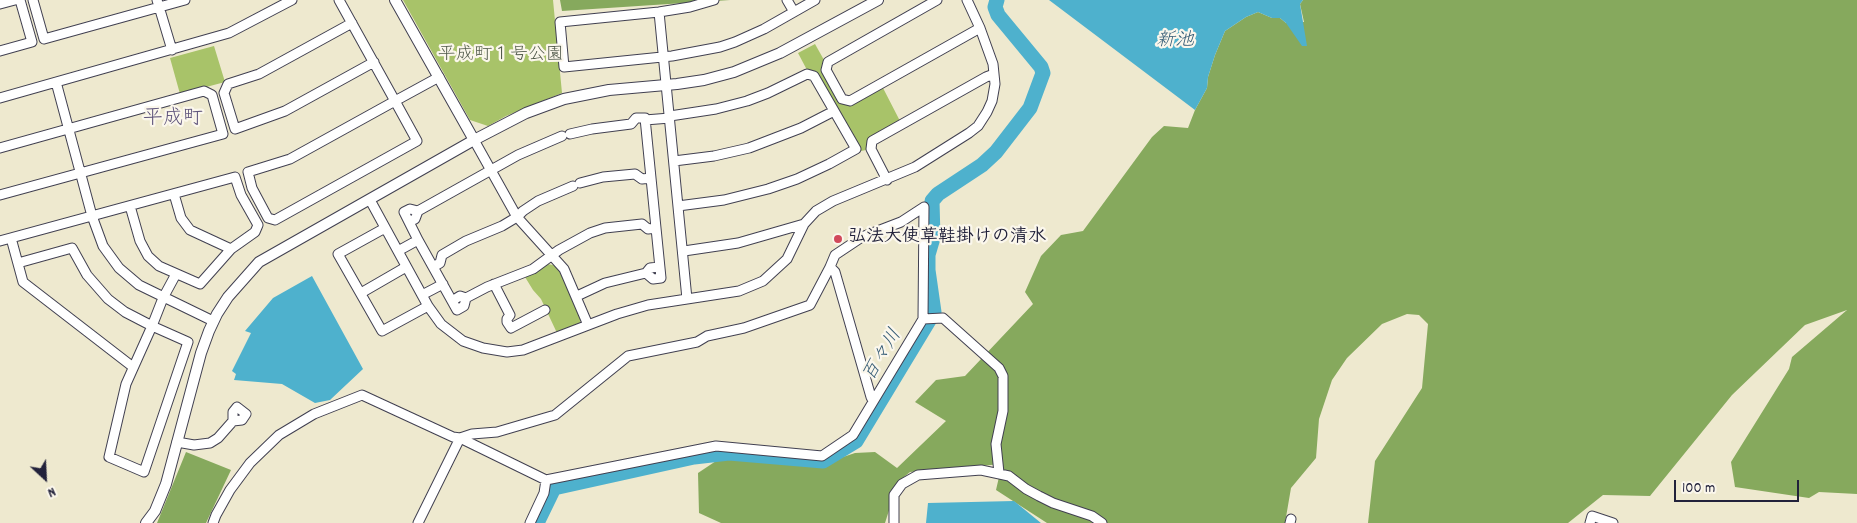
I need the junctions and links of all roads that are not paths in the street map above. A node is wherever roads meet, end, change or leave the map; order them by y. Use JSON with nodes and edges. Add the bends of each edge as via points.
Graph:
{"nodes":[{"id":1,"x":15,"y":0,"type":"edge"},
{"id":2,"x":20,"y":0,"type":"edge"},
{"id":3,"x":33,"y":0,"type":"edge"},
{"id":4,"x":185,"y":0,"type":"edge"},
{"id":5,"x":292,"y":0,"type":"edge"},
{"id":6,"x":339,"y":0,"type":"edge"},
{"id":7,"x":395,"y":0,"type":"edge"},
{"id":8,"x":714,"y":0,"type":"edge"},
{"id":9,"x":787,"y":0,"type":"edge"},
{"id":10,"x":816,"y":0,"type":"edge"},
{"id":11,"x":878,"y":0,"type":"edge"},
{"id":12,"x":938,"y":0,"type":"edge"},
{"id":13,"x":967,"y":0,"type":"edge"},
{"id":14,"x":0,"y":4,"type":"edge"},
{"id":15,"x":158,"y":4,"type":"edge"},
{"id":16,"x":659,"y":12,"type":"junction"},
{"id":17,"x":794,"y":12,"type":"junction"},
{"id":18,"x":352,"y":23,"type":"junction"},
{"id":19,"x":980,"y":28,"type":"junction"},
{"id":20,"x":172,"y":50,"type":"junction"},
{"id":21,"x":0,"y":51,"type":"edge"},
{"id":22,"x":664,"y":57,"type":"junction"},
{"id":23,"x":374,"y":62,"type":"junction"},
{"id":24,"x":994,"y":74,"type":"junction"},
{"id":25,"x":439,"y":77,"type":"junction"},
{"id":26,"x":56,"y":82,"type":"junction"},
{"id":27,"x":667,"y":85,"type":"junction"},
{"id":28,"x":0,"y":98,"type":"edge"},
{"id":29,"x":396,"y":101,"type":"junction"},
{"id":30,"x":834,"y":111,"type":"junction"},
{"id":31,"x":670,"y":117,"type":"junction"},
{"id":32,"x":646,"y":124,"type":"junction"},
{"id":33,"x":68,"y":129,"type":"junction"},
{"id":34,"x":474,"y":140,"type":"junction"},
{"id":35,"x":0,"y":148,"type":"edge"},
{"id":36,"x":674,"y":162,"type":"junction"},
{"id":37,"x":650,"y":168,"type":"junction"},
{"id":38,"x":491,"y":170,"type":"junction"},
{"id":39,"x":80,"y":173,"type":"junction"},
{"id":40,"x":636,"y":174,"type":"junction"},
{"id":41,"x":651,"y":178,"type":"junction"},
{"id":42,"x":887,"y":180,"type":"junction"},
{"id":43,"x":174,"y":194,"type":"junction"},
{"id":44,"x":0,"y":195,"type":"edge"},
{"id":45,"x":370,"y":200,"type":"junction"},
{"id":46,"x":130,"y":206,"type":"junction"},
{"id":47,"x":678,"y":206,"type":"junction"},
{"id":48,"x":92,"y":216,"type":"junction"},
{"id":49,"x":517,"y":217,"type":"junction"},
{"id":50,"x":655,"y":218,"type":"junction"},
{"id":51,"x":642,"y":224,"type":"junction"},
{"id":52,"x":804,"y":224,"type":"junction"},
{"id":53,"x":385,"y":228,"type":"junction"},
{"id":54,"x":656,"y":228,"type":"junction"},
{"id":55,"x":11,"y":238,"type":"junction"},
{"id":56,"x":418,"y":240,"type":"junction"},
{"id":57,"x":0,"y":241,"type":"edge"},
{"id":58,"x":231,"y":249,"type":"junction"},
{"id":59,"x":398,"y":251,"type":"junction"},
{"id":60,"x":684,"y":251,"type":"junction"},
{"id":61,"x":442,"y":255,"type":"junction"},
{"id":62,"x":552,"y":256,"type":"junction"},
{"id":63,"x":428,"y":257,"type":"junction"},
{"id":64,"x":18,"y":263,"type":"junction"},
{"id":65,"x":406,"y":267,"type":"junction"},
{"id":66,"x":433,"y":267,"type":"junction"},
{"id":67,"x":830,"y":267,"type":"junction"},
{"id":68,"x":176,"y":274,"type":"junction"},
{"id":69,"x":443,"y":284,"type":"junction"},
{"id":70,"x":494,"y":284,"type":"junction"},
{"id":71,"x":360,"y":293,"type":"junction"},
{"id":72,"x":422,"y":295,"type":"junction"},
{"id":73,"x":577,"y":296,"type":"junction"},
{"id":74,"x":163,"y":298,"type":"junction"},
{"id":75,"x":688,"y":299,"type":"junction"},
{"id":76,"x":428,"y":306,"type":"junction"},
{"id":77,"x":545,"y":310,"type":"dead end"},
{"id":78,"x":923,"y":319,"type":"junction"},
{"id":79,"x":214,"y":321,"type":"junction"},
{"id":80,"x":588,"y":325,"type":"junction"},
{"id":81,"x":152,"y":326,"type":"junction"},
{"id":82,"x":133,"y":367,"type":"junction"},
{"id":83,"x":874,"y":401,"type":"junction"},
{"id":84,"x":233,"y":421,"type":"dead end"},
{"id":85,"x":460,"y":438,"type":"junction"},
{"id":86,"x":178,"y":442,"type":"junction"},
{"id":87,"x":999,"y":473,"type":"junction"},
{"id":88,"x":546,"y":480,"type":"junction"},
{"id":89,"x":146,"y":523,"type":"edge"},
{"id":90,"x":214,"y":523,"type":"edge"},
{"id":91,"x":418,"y":523,"type":"edge"},
{"id":92,"x":530,"y":523,"type":"edge"},
{"id":93,"x":894,"y":523,"type":"edge"},
{"id":94,"x":1102,"y":523,"type":"edge"},
{"id":95,"x":1590,"y":523,"type":"edge"},
{"id":96,"x":1613,"y":523,"type":"edge"}],
"edges":[{"from":1,"to":14,"type":"street"},
{"from":2,"to":21,"type":"street","via":[[32,42]]},
{"from":3,"to":15,"type":"street","via":[[44,39]]},
{"from":4,"to":15,"type":"street"},
{"from":5,"to":20,"type":"street","via":[[229,34]]},
{"from":6,"to":18,"type":"street"},
{"from":7,"to":25,"type":"street"},
{"from":8,"to":16,"type":"street"},
{"from":9,"to":17,"type":"street"},
{"from":10,"to":17,"type":"street"},
{"from":11,"to":27,"type":"street","via":[[756,64],[716,78]]},
{"from":12,"to":19,"type":"street","via":[[828,62],[826,70],[842,98],[850,101]]},
{"from":13,"to":19,"type":"street"},
{"from":15,"to":20,"type":"street"},
{"from":16,"to":22,"type":"street"},
{"from":16,"to":22,"type":"street","via":[[560,22],[564,67]]},
{"from":17,"to":22,"type":"street","via":[[735,42]]},
{"from":18,"to":23,"type":"street"},
{"from":18,"to":23,"type":"street","via":[[259,74],[228,84],[224,92],[235,129],[285,111]]},
{"from":19,"to":24,"type":"street"},
{"from":20,"to":26,"type":"street"},
{"from":22,"to":27,"type":"street"},
{"from":23,"to":29,"type":"street"},
{"from":24,"to":42,"type":"street","via":[[992,101],[978,126],[915,167]]},
{"from":24,"to":42,"type":"street","via":[[872,141],[870,149]]},
{"from":25,"to":29,"type":"street"},
{"from":25,"to":34,"type":"street"},
{"from":26,"to":28,"type":"street"},
{"from":26,"to":33,"type":"street"},
{"from":27,"to":31,"type":"street"},
{"from":27,"to":34,"type":"street","via":[[609,90],[564,99],[526,113]]},
{"from":29,"to":29,"type":"street","via":[[294,156],[248,172],[252,188],[268,218],[275,220],[417,141]]},
{"from":30,"to":31,"type":"street","via":[[814,76],[807,74],[747,101]]},
{"from":30,"to":36,"type":"street","via":[[749,148]]},
{"from":30,"to":47,"type":"street","via":[[856,149],[797,179],[768,189],[724,200]]},
{"from":31,"to":32,"type":"street"},
{"from":31,"to":36,"type":"street"},
{"from":32,"to":37,"type":"street"},
{"from":32,"to":38,"type":"street","via":[[645,118],[636,118],[631,124],[566,135],[532,148]]},
{"from":33,"to":35,"type":"street"},
{"from":33,"to":39,"type":"street"},
{"from":33,"to":39,"type":"street","via":[[204,91],[212,95],[223,134]]},
{"from":34,"to":38,"type":"street"},
{"from":34,"to":45,"type":"street"},
{"from":36,"to":47,"type":"street"},
{"from":37,"to":40,"type":"street","via":[[640,169]]},
{"from":37,"to":41,"type":"street"},
{"from":38,"to":49,"type":"street"},
{"from":38,"to":56,"type":"street","via":[[418,211],[410,209],[404,212]]},
{"from":39,"to":44,"type":"street"},
{"from":39,"to":48,"type":"street"},
{"from":40,"to":41,"type":"street","via":[[642,179]]},
{"from":40,"to":49,"type":"street","via":[[602,177],[576,184],[538,201]]},
{"from":41,"to":50,"type":"street"},
{"from":42,"to":52,"type":"street","via":[[826,204]]},
{"from":43,"to":46,"type":"street"},
{"from":43,"to":58,"type":"street","via":[[181,218],[190,230]]},
{"from":43,"to":58,"type":"street","via":[[235,177],[238,190],[258,226],[255,232]]},
{"from":45,"to":53,"type":"street"},
{"from":45,"to":79,"type":"street","via":[[259,262],[228,297]]},
{"from":46,"to":48,"type":"street"},
{"from":46,"to":68,"type":"street","via":[[145,251],[156,263]]},
{"from":47,"to":60,"type":"street"},
{"from":48,"to":55,"type":"street"},
{"from":48,"to":74,"type":"street","via":[[103,246],[119,268],[139,285]]},
{"from":49,"to":61,"type":"street"},
{"from":49,"to":62,"type":"street"},
{"from":50,"to":51,"type":"street","via":[[646,218]]},
{"from":50,"to":54,"type":"street"},
{"from":51,"to":54,"type":"street","via":[[648,229]]},
{"from":51,"to":62,"type":"street","via":[[590,233]]},
{"from":52,"to":60,"type":"street","via":[[744,241]]},
{"from":52,"to":75,"type":"street","via":[[787,259],[763,281],[739,292]]},
{"from":53,"to":59,"type":"street"},
{"from":53,"to":71,"type":"street","via":[[338,254]]},
{"from":54,"to":73,"type":"street","via":[[660,278],[653,279],[646,274],[605,283]]},
{"from":55,"to":57,"type":"street"},
{"from":55,"to":64,"type":"street"},
{"from":56,"to":59,"type":"street"},
{"from":56,"to":63,"type":"street"},
{"from":58,"to":68,"type":"street","via":[[200,284]]},
{"from":59,"to":65,"type":"street"},
{"from":60,"to":75,"type":"street"},
{"from":61,"to":63,"type":"street","via":[[435,253]]},
{"from":61,"to":66,"type":"street","via":[[440,263]]},
{"from":62,"to":70,"type":"street","via":[[533,269]]},
{"from":62,"to":73,"type":"street","via":[[564,269]]},
{"from":63,"to":66,"type":"street"},
{"from":64,"to":81,"type":"street","via":[[72,248],[100,292],[125,312]]},
{"from":64,"to":82,"type":"street","via":[[23,282]]},
{"from":65,"to":71,"type":"street"},
{"from":65,"to":72,"type":"street"},
{"from":66,"to":69,"type":"street"},
{"from":67,"to":78,"type":"street","via":[[835,255],[862,237],[901,222],[924,208]]},
{"from":67,"to":83,"type":"street","via":[[835,272]]},
{"from":67,"to":85,"type":"street","via":[[810,305],[744,328],[707,336],[697,342],[628,356],[555,415],[497,432]]},
{"from":68,"to":74,"type":"street"},
{"from":69,"to":70,"type":"street","via":[[452,301]]},
{"from":69,"to":72,"type":"street"},
{"from":70,"to":77,"type":"street","via":[[510,316],[507,322],[511,328]]},
{"from":71,"to":76,"type":"street","via":[[382,331]]},
{"from":72,"to":76,"type":"street"},
{"from":73,"to":80,"type":"street"},
{"from":74,"to":79,"type":"street"},
{"from":74,"to":81,"type":"street"},
{"from":75,"to":80,"type":"street","via":[[648,305]]},
{"from":76,"to":80,"type":"street","via":[[441,324],[463,341],[508,352],[523,350]]},
{"from":78,"to":83,"type":"street"},
{"from":78,"to":87,"type":"street","via":[[943,318],[999,368],[1003,376],[1002,411],[996,444]]},
{"from":79,"to":86,"type":"street","via":[[201,354]]},
{"from":81,"to":82,"type":"street"},
{"from":81,"to":82,"type":"street","via":[[188,342],[144,472],[109,457]]},
{"from":83,"to":88,"type":"street","via":[[853,435],[822,456],[716,446]]},
{"from":84,"to":86,"type":"street","via":[[210,443]]},
{"from":85,"to":88,"type":"street"},
{"from":85,"to":90,"type":"street","via":[[362,395],[314,414],[279,435],[250,463],[230,490]]},
{"from":85,"to":91,"type":"street"},
{"from":86,"to":89,"type":"street","via":[[160,500]]},
{"from":87,"to":93,"type":"street","via":[[981,470],[918,476],[902,484],[894,495]]},
{"from":87,"to":94,"type":"street","via":[[1053,503],[1092,516]]},
{"from":88,"to":92,"type":"street","via":[[544,493]]},
{"from":95,"to":96,"type":"street","via":[[1592,516]]}]}
